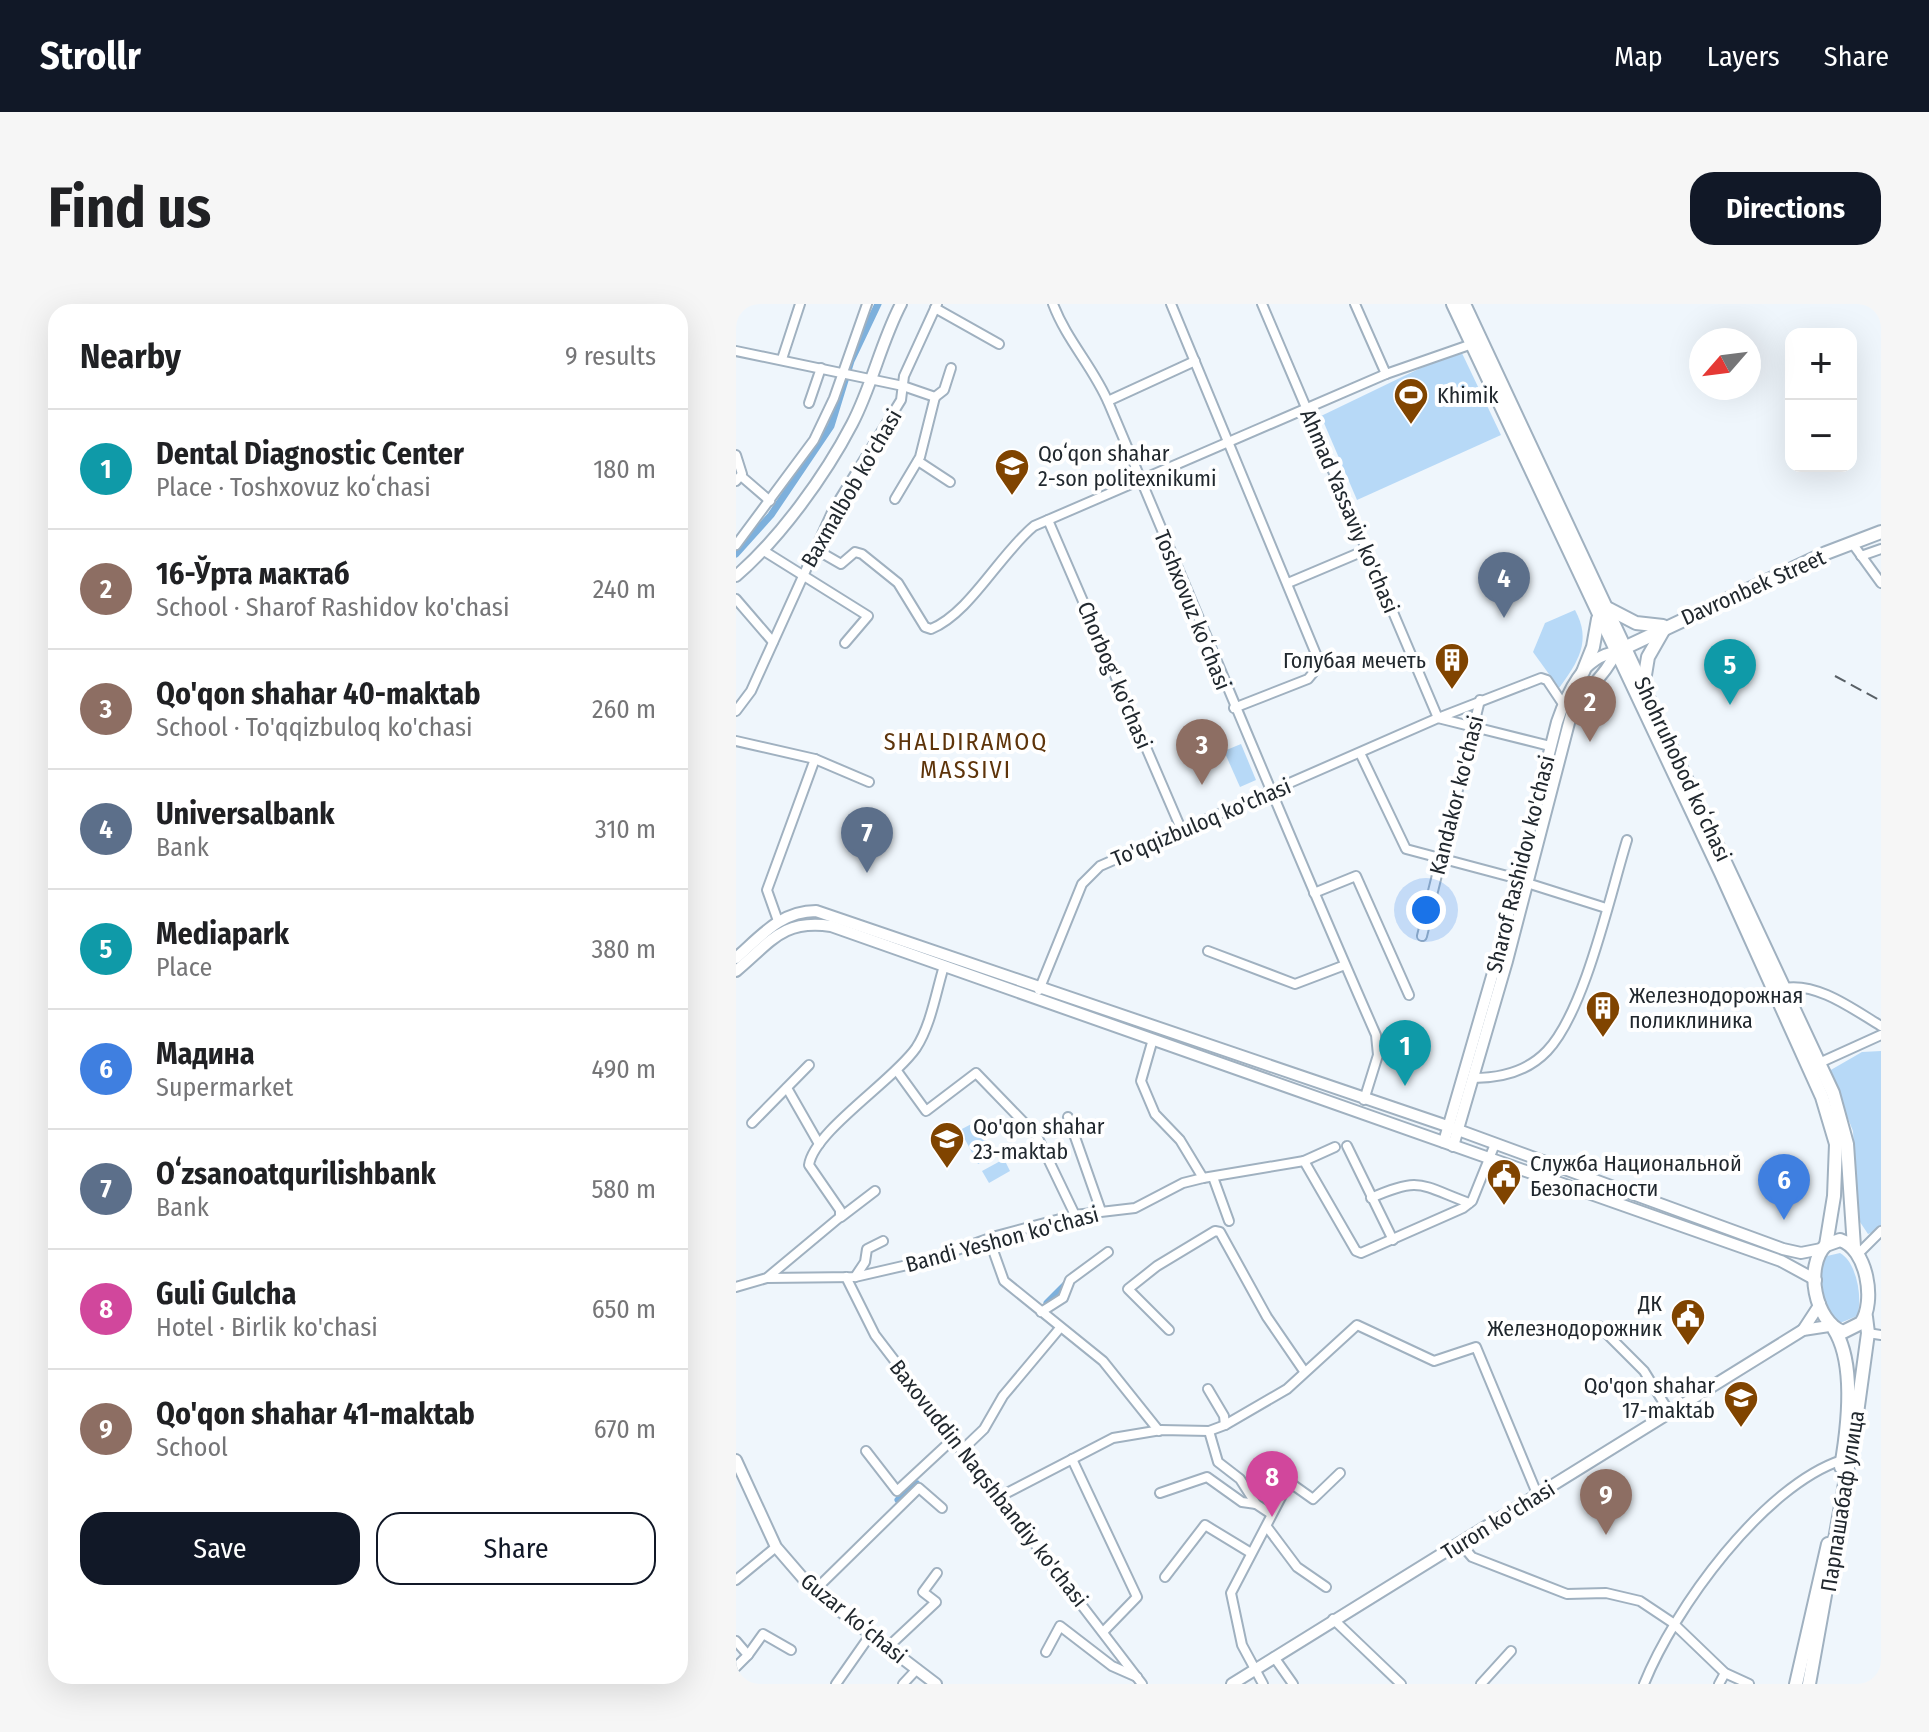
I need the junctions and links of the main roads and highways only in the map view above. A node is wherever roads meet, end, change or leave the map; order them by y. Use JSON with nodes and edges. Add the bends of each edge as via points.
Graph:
{"nodes":[{"id":1,"x":901,"y":304,"type":"edge"},
{"id":2,"x":1453,"y":304,"type":"edge"},
{"id":3,"x":1464,"y":304,"type":"edge"},
{"id":4,"x":1476,"y":343,"type":"junction"},
{"id":5,"x":1875,"y":534,"type":"edge"},
{"id":6,"x":736,"y":576,"type":"edge"},
{"id":7,"x":1602,"y":611,"type":"junction"},
{"id":8,"x":1666,"y":626,"type":"junction"},
{"id":9,"x":1622,"y":649,"type":"junction"},
{"id":10,"x":1583,"y":672,"type":"junction"},
{"id":11,"x":1644,"y":681,"type":"junction"},
{"id":12,"x":1530,"y":821,"type":"junction"},
{"id":13,"x":1542,"y":825,"type":"junction"},
{"id":14,"x":736,"y":958,"type":"edge"},
{"id":15,"x":736,"y":971,"type":"edge"},
{"id":16,"x":1038,"y":993,"type":"junction"},
{"id":17,"x":1814,"y":1065,"type":"junction"},
{"id":18,"x":1455,"y":1129,"type":"junction"},
{"id":19,"x":1449,"y":1144,"type":"junction"},
{"id":20,"x":1823,"y":1247,"type":"junction"},
{"id":21,"x":1856,"y":1250,"type":"junction"},
{"id":22,"x":1817,"y":1284,"type":"junction"},
{"id":23,"x":1866,"y":1284,"type":"joint"},
{"id":24,"x":1820,"y":1304,"type":"junction"},
{"id":25,"x":1866,"y":1317,"type":"junction"},
{"id":26,"x":1832,"y":1327,"type":"junction"},
{"id":27,"x":1803,"y":1330,"type":"junction"},
{"id":28,"x":1874,"y":1334,"type":"edge"},
{"id":29,"x":736,"y":1460,"type":"edge"},
{"id":30,"x":1824,"y":1590,"type":"junction"},
{"id":31,"x":936,"y":1684,"type":"edge"},
{"id":32,"x":1232,"y":1684,"type":"edge"},
{"id":33,"x":1796,"y":1684,"type":"edge"},
{"id":34,"x":1809,"y":1684,"type":"edge"}],
"edges":[{"from":1,"to":6,"type":"main road","via":[[852,424],[793,515]]},
{"from":2,"to":4,"type":"highway","name":"Shohruhobod koʻchasi"},
{"from":3,"to":4,"type":"highway","name":"Shohruhobod koʻchasi"},
{"from":4,"to":7,"type":"highway","name":"Shohruhobod koʻchasi"},
{"from":5,"to":8,"type":"highway","name":"Davronbek Street"},
{"from":7,"to":8,"type":"highway"},
{"from":7,"to":9,"type":"highway","name":"Shohruhobod koʻchasi"},
{"from":7,"to":10,"type":"highway"},
{"from":8,"to":9,"type":"highway","name":"Davronbek Street"},
{"from":8,"to":11,"type":"highway","via":[[1648,657]]},
{"from":9,"to":10,"type":"main road","name":"Sharof Rashidov ko'chasi","via":[[1604,654]]},
{"from":9,"to":11,"type":"highway","name":"Shohruhobod koʻchasi"},
{"from":9,"to":13,"type":"main road","name":"Sharof Rashidov ko'chasi","via":[[1571,715]]},
{"from":9,"to":17,"type":"highway","name":"Shohruhobod koʻchasi"},
{"from":10,"to":12,"type":"main road","name":"Sharof Rashidov ko'chasi","via":[[1563,704]]},
{"from":11,"to":17,"type":"highway","name":"Shohruhobod koʻchasi"},
{"from":12,"to":13,"type":"main road"},
{"from":12,"to":18,"type":"main road","name":"Sharof Rashidov ko'chasi"},
{"from":13,"to":18,"type":"main road","name":"Sharof Rashidov ko'chasi","via":[[1474,1078]]},
{"from":14,"to":16,"type":"main road","via":[[778,921],[816,911]]},
{"from":15,"to":16,"type":"main road","via":[[788,927],[806,923],[831,926]]},
{"from":16,"to":18,"type":"main road"},
{"from":16,"to":19,"type":"main road"},
{"from":17,"to":20,"type":"highway","name":"Shohruhobod koʻchasi","via":[[1836,1144],[1834,1196]]},
{"from":17,"to":21,"type":"highway","name":"Shohruhobod koʻchasi","via":[[1845,1124]]},
{"from":18,"to":19,"type":"main road","name":"Sharof Rashidov ko'chasi"},
{"from":18,"to":20,"type":"main road","via":[[1783,1249],[1801,1253]]},
{"from":19,"to":22,"type":"main road","via":[[1781,1261]]},
{"from":20,"to":21,"type":"highway","via":[[1840,1240]]},
{"from":20,"to":22,"type":"highway","name":"Shohruhobod koʻchasi","via":[[1815,1264]]},
{"from":21,"to":23,"type":"highway","name":"Shohruhobod koʻchasi"},
{"from":22,"to":24,"type":"highway","name":"Парпашабаф улица"},
{"from":23,"to":25,"type":"highway","name":"Парпашабаф улица"},
{"from":24,"to":26,"type":"highway","name":"Парпашабаф улица"},
{"from":24,"to":27,"type":"main road","name":"Turon ko'chasi"},
{"from":25,"to":26,"type":"highway","via":[[1851,1330]]},
{"from":25,"to":28,"type":"highway","name":"Парпашабаф улица"},
{"from":26,"to":27,"type":"main road","name":"Turon ko'chasi"},
{"from":26,"to":30,"type":"highway","name":"Парпашабаф улица","via":[[1844,1347],[1846,1380],[1842,1460]]},
{"from":27,"to":32,"type":"main road","name":"Turon ko'chasi"},
{"from":28,"to":30,"type":"highway","name":"Парпашабаф улица"},
{"from":29,"to":31,"type":"main road","name":"Guzar koʻchasi","via":[[776,1547],[814,1591]]},
{"from":30,"to":33,"type":"highway","name":"Парпашабаф улица"},
{"from":30,"to":34,"type":"highway","name":"Парпашабаф улица"}]}
